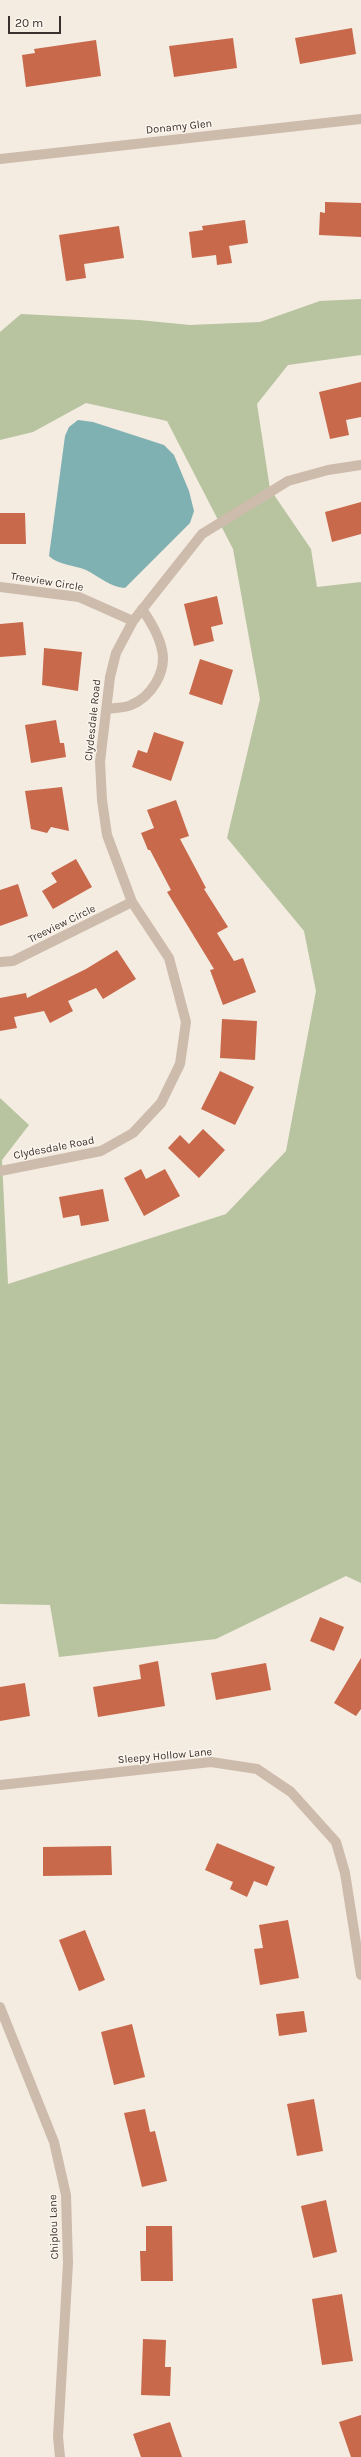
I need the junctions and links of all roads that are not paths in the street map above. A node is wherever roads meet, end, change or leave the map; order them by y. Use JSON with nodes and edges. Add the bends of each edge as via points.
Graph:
{"nodes":[{"id":1,"x":361,"y":119,"type":"edge"},
{"id":2,"x":0,"y":159,"type":"edge"},
{"id":3,"x":361,"y":465,"type":"edge"},
{"id":4,"x":0,"y":587,"type":"edge"},
{"id":5,"x":142,"y":609,"type":"junction"},
{"id":6,"x":133,"y":621,"type":"junction"},
{"id":7,"x":106,"y":710,"type":"junction"},
{"id":8,"x":132,"y":902,"type":"junction"},
{"id":9,"x":0,"y":962,"type":"edge"},
{"id":10,"x":0,"y":1171,"type":"edge"},
{"id":11,"x":0,"y":1785,"type":"edge"},
{"id":12,"x":361,"y":1974,"type":"edge"},
{"id":13,"x":0,"y":2007,"type":"edge"},
{"id":14,"x":60,"y":2457,"type":"edge"}],
"edges":[{"from":1,"to":2,"type":"street","name":"Donamy Glen"},
{"from":3,"to":5,"type":"street","name":"Clydesdale Road","via":[[328,470],[288,481],[202,534]]},
{"from":4,"to":6,"type":"street","name":"Treeview Circle","via":[[79,597]]},
{"from":5,"to":6,"type":"street","name":"Clydesdale Road"},
{"from":5,"to":7,"type":"street","via":[[155,628],[163,652],[161,674],[151,691],[131,705]]},
{"from":6,"to":7,"type":"street","name":"Clydesdale Road","via":[[116,653]]},
{"from":7,"to":8,"type":"street","name":"Clydesdale Road","via":[[100,762],[102,800],[108,835]]},
{"from":8,"to":9,"type":"street","name":"Treeview Circle","via":[[13,961]]},
{"from":8,"to":10,"type":"street","name":"Clydesdale Road","via":[[169,958],[186,1022],[180,1064],[160,1103],[133,1133],[101,1151]]},
{"from":11,"to":12,"type":"street","name":"Sleepy Hollow Lane","via":[[211,1762],[257,1769],[291,1792],[336,1842],[345,1873]]},
{"from":13,"to":14,"type":"street","name":"Chiplou Lane","via":[[54,2142],[66,2195],[68,2263],[58,2437]]}]}
